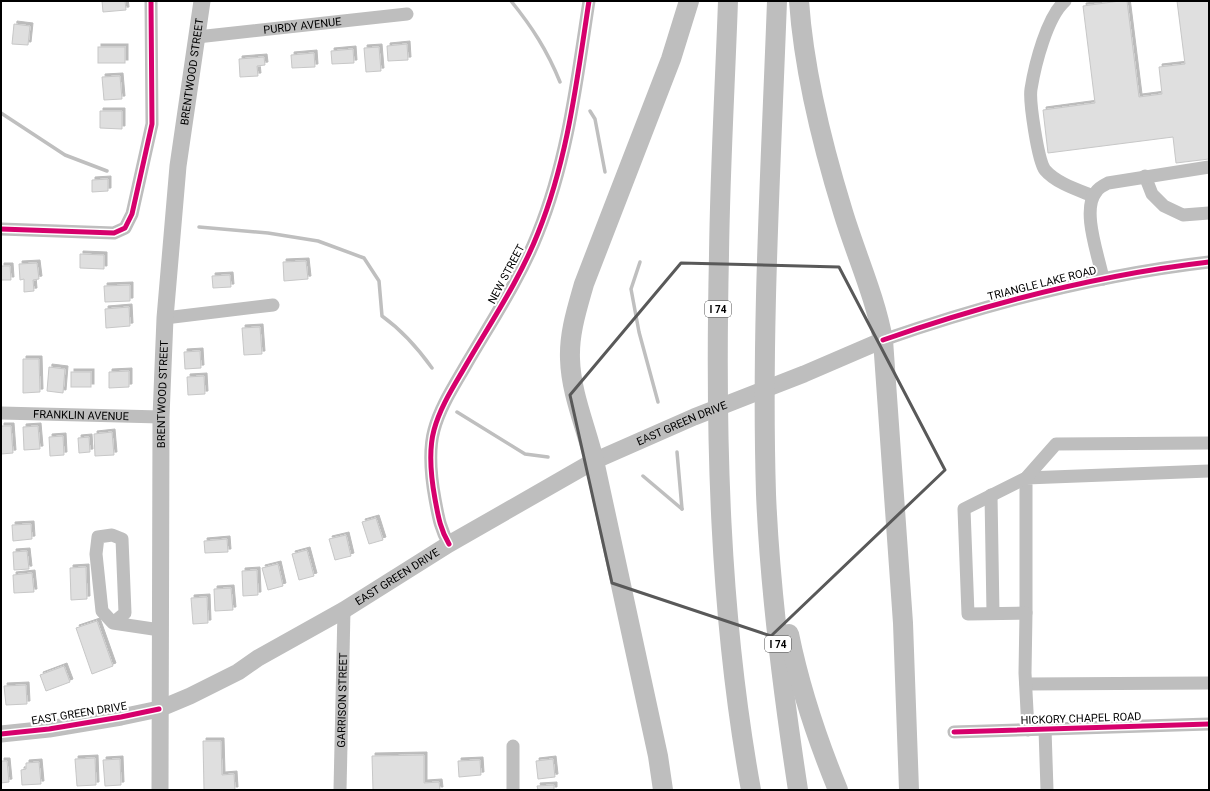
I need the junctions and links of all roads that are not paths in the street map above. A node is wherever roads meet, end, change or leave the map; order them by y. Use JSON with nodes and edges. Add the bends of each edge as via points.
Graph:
{"nodes":[{"id":1,"x":151,"y":1,"type":"edge"},
{"id":2,"x":202,"y":1,"type":"edge"},
{"id":3,"x":589,"y":1,"type":"edge"},
{"id":4,"x":688,"y":1,"type":"edge"},
{"id":5,"x":728,"y":1,"type":"edge"},
{"id":6,"x":778,"y":1,"type":"edge"},
{"id":7,"x":799,"y":1,"type":"edge"},
{"id":8,"x":1065,"y":1,"type":"edge"},
{"id":9,"x":407,"y":14,"type":"dead end"},
{"id":10,"x":197,"y":37,"type":"junction"},
{"id":11,"x":1209,"y":167,"type":"edge"},
{"id":12,"x":1146,"y":176,"type":"junction"},
{"id":13,"x":1093,"y":196,"type":"junction"},
{"id":14,"x":1209,"y":213,"type":"edge"},
{"id":15,"x":1,"y":229,"type":"edge"},
{"id":16,"x":1209,"y":262,"type":"edge"},
{"id":17,"x":1103,"y":279,"type":"junction"},
{"id":18,"x":273,"y":305,"type":"dead end"},
{"id":19,"x":165,"y":318,"type":"junction"},
{"id":20,"x":883,"y":340,"type":"junction"},
{"id":21,"x":804,"y":374,"type":"joint"},
{"id":22,"x":1,"y":414,"type":"edge"},
{"id":23,"x":161,"y":417,"type":"junction"},
{"id":24,"x":1209,"y":443,"type":"edge"},
{"id":25,"x":594,"y":461,"type":"junction"},
{"id":26,"x":1209,"y":471,"type":"edge"},
{"id":27,"x":1026,"y":478,"type":"junction"},
{"id":28,"x":991,"y":495,"type":"junction"},
{"id":29,"x":766,"y":496,"type":"junction"},
{"id":30,"x":449,"y":544,"type":"junction"},
{"id":31,"x":344,"y":610,"type":"junction"},
{"id":32,"x":1026,"y":613,"type":"junction"},
{"id":33,"x":993,"y":614,"type":"junction"},
{"id":34,"x":728,"y":617,"type":"junction"},
{"id":35,"x":113,"y":623,"type":"junction"},
{"id":36,"x":160,"y":630,"type":"junction"},
{"id":37,"x":1209,"y":683,"type":"edge"},
{"id":38,"x":1026,"y":684,"type":"junction"},
{"id":39,"x":159,"y":709,"type":"junction"},
{"id":40,"x":1209,"y":724,"type":"edge"},
{"id":41,"x":1045,"y":729,"type":"junction"},
{"id":42,"x":1028,"y":730,"type":"junction"},
{"id":43,"x":954,"y":732,"type":"dead end"},
{"id":44,"x":1,"y":734,"type":"edge"},
{"id":45,"x":512,"y":746,"type":"dead end"},
{"id":46,"x":160,"y":790,"type":"edge"},
{"id":47,"x":340,"y":790,"type":"edge"},
{"id":48,"x":513,"y":790,"type":"edge"},
{"id":49,"x":663,"y":790,"type":"edge"},
{"id":50,"x":740,"y":790,"type":"edge"},
{"id":51,"x":751,"y":790,"type":"edge"},
{"id":52,"x":798,"y":790,"type":"edge"},
{"id":53,"x":838,"y":790,"type":"edge"},
{"id":54,"x":909,"y":790,"type":"edge"},
{"id":55,"x":1047,"y":790,"type":"edge"}],
"edges":[{"from":1,"to":15,"type":"street","via":[[152,124],[132,214],[125,228],[114,233]]},
{"from":2,"to":10,"type":"main road","name":"BRENTWOOD STREET"},
{"from":3,"to":30,"type":"street","name":"NEW STREET","via":[[558,177],[538,234],[512,288],[443,405],[434,430],[430,463],[433,489],[441,530]]},
{"from":4,"to":25,"type":"highway","via":[[671,59],[598,244],[575,315],[571,338],[572,382]]},
{"from":5,"to":34,"type":"highway","number":"I 74","via":[[717,364],[719,485]]},
{"from":6,"to":29,"type":"highway","number":"I 74","via":[[766,300]]},
{"from":7,"to":20,"type":"highway","via":[[805,54],[822,139],[878,316]]},
{"from":8,"to":13,"type":"street","via":[[1054,14],[1030,90],[1037,147],[1045,170],[1063,183]]},
{"from":9,"to":10,"type":"street","name":"PURDY AVENUE"},
{"from":10,"to":19,"type":"main road","name":"BRENTWOOD STREET","via":[[178,166]]},
{"from":11,"to":12,"type":"street"},
{"from":12,"to":13,"type":"street","via":[[1108,183]]},
{"from":12,"to":14,"type":"street","via":[[1152,194],[1164,206],[1183,215]]},
{"from":13,"to":17,"type":"street","via":[[1090,202],[1090,220]]},
{"from":16,"to":17,"type":"street","name":"TRIANGLE LAKE ROAD"},
{"from":17,"to":20,"type":"street","name":"TRIANGLE LAKE ROAD","via":[[1057,287],[952,316]]},
{"from":18,"to":19,"type":"street"},
{"from":19,"to":23,"type":"main road","name":"BRENTWOOD STREET"},
{"from":20,"to":21,"type":"main road","name":"TRIANGLE LAKE ROAD"},
{"from":20,"to":54,"type":"highway","via":[[903,623]]},
{"from":21,"to":25,"type":"main road","name":"EAST GREEN DRIVE","via":[[694,417]]},
{"from":22,"to":23,"type":"street","name":"FRANKLIN AVENUE"},
{"from":23,"to":36,"type":"main road","name":"BRENTWOOD STREET"},
{"from":24,"to":27,"type":"street","via":[[1056,444]]},
{"from":25,"to":30,"type":"main road","name":"EAST GREEN DRIVE"},
{"from":25,"to":49,"type":"highway","via":[[658,756]]},
{"from":26,"to":27,"type":"street"},
{"from":27,"to":28,"type":"street"},
{"from":27,"to":32,"type":"street"},
{"from":28,"to":33,"type":"street"},
{"from":28,"to":33,"type":"street","via":[[964,509],[968,614]]},
{"from":29,"to":52,"type":"highway","number":"I 74","via":[[780,660]]},
{"from":29,"to":53,"type":"highway","via":[[778,540],[794,662],[812,724]]},
{"from":30,"to":31,"type":"main road","name":"EAST GREEN DRIVE"},
{"from":31,"to":39,"type":"main road","name":"EAST GREEN DRIVE","via":[[238,672]]},
{"from":31,"to":47,"type":"street","name":"GARRISON STREET"},
{"from":32,"to":33,"type":"street"},
{"from":32,"to":38,"type":"street"},
{"from":34,"to":50,"type":"highway","via":[[723,652]]},
{"from":34,"to":51,"type":"highway","number":"I 74"},
{"from":35,"to":35,"type":"street","via":[[125,612],[122,539],[112,535],[98,537],[96,554],[102,611]]},
{"from":35,"to":36,"type":"street"},
{"from":36,"to":39,"type":"main road","name":"BRENTWOOD STREET"},
{"from":37,"to":38,"type":"street"},
{"from":38,"to":42,"type":"street"},
{"from":39,"to":44,"type":"main road","name":"EAST GREEN DRIVE","via":[[56,728]]},
{"from":39,"to":46,"type":"main road","name":"BRENTWOOD STREET"},
{"from":40,"to":41,"type":"street","name":"HICKORY CHAPEL ROAD"},
{"from":41,"to":42,"type":"street","name":"HICKORY CHAPEL ROAD"},
{"from":41,"to":55,"type":"street"},
{"from":42,"to":43,"type":"street","name":"HICKORY CHAPEL ROAD"},
{"from":45,"to":48,"type":"street"}]}
